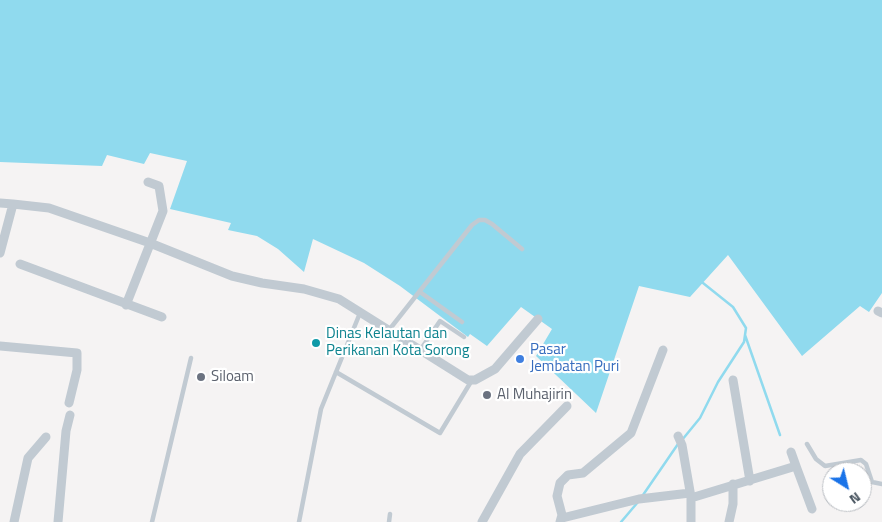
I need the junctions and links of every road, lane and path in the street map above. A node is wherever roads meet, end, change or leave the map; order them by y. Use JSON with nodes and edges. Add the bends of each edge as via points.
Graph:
{"nodes":[{"id":1,"x":148,"y":182,"type":"dead end"},
{"id":2,"x":0,"y":203,"type":"edge"},
{"id":3,"x":13,"y":204,"type":"junction"},
{"id":4,"x":150,"y":243,"type":"junction"},
{"id":5,"x":522,"y":249,"type":"dead end"},
{"id":6,"x":0,"y":253,"type":"edge"},
{"id":7,"x":20,"y":264,"type":"dead end"},
{"id":8,"x":420,"y":292,"type":"junction"},
{"id":9,"x":126,"y":305,"type":"junction"},
{"id":10,"x":360,"y":311,"type":"junction"},
{"id":11,"x":162,"y":317,"type":"dead end"},
{"id":12,"x":538,"y":319,"type":"dead end"},
{"id":13,"x":462,"y":322,"type":"dead end"},
{"id":14,"x":389,"y":330,"type":"junction"},
{"id":15,"x":464,"y":337,"type":"dead end"},
{"id":16,"x":0,"y":346,"type":"edge"},
{"id":17,"x":420,"y":349,"type":"junction"},
{"id":18,"x":663,"y":350,"type":"dead end"},
{"id":19,"x":191,"y":358,"type":"dead end"},
{"id":20,"x":336,"y":372,"type":"junction"},
{"id":21,"x":472,"y":380,"type":"junction"},
{"id":22,"x":733,"y":380,"type":"dead end"},
{"id":23,"x":70,"y":403,"type":"dead end"},
{"id":24,"x":567,"y":406,"type":"dead end"},
{"id":25,"x":70,"y":415,"type":"dead end"},
{"id":26,"x":46,"y":437,"type":"dead end"},
{"id":27,"x":679,"y":439,"type":"dead end"},
{"id":28,"x":807,"y":444,"type":"dead end"},
{"id":29,"x":791,"y":452,"type":"dead end"},
{"id":30,"x":796,"y":466,"type":"junction"},
{"id":31,"x":750,"y":481,"type":"junction"},
{"id":32,"x":733,"y":484,"type":"junction"},
{"id":33,"x":882,"y":484,"type":"edge"},
{"id":34,"x":690,"y":495,"type":"junction"},
{"id":35,"x":812,"y":509,"type":"dead end"},
{"id":36,"x":390,"y":514,"type":"dead end"},
{"id":37,"x":561,"y":520,"type":"edge"},
{"id":38,"x":14,"y":522,"type":"edge"},
{"id":39,"x":58,"y":522,"type":"edge"},
{"id":40,"x":152,"y":522,"type":"edge"},
{"id":41,"x":299,"y":522,"type":"edge"},
{"id":42,"x":388,"y":522,"type":"edge"},
{"id":43,"x":482,"y":522,"type":"edge"},
{"id":44,"x":691,"y":522,"type":"edge"},
{"id":45,"x":730,"y":522,"type":"edge"}],
"edges":[{"from":1,"to":4,"type":"street","via":[[159,186],[163,208]]},
{"from":2,"to":3,"type":"street"},
{"from":3,"to":4,"type":"street","via":[[49,208]]},
{"from":3,"to":6,"type":"street"},
{"from":4,"to":9,"type":"street"},
{"from":4,"to":10,"type":"street","via":[[232,276],[326,294]]},
{"from":5,"to":8,"type":"lane","via":[[492,224],[479,220]]},
{"from":7,"to":9,"type":"street"},
{"from":8,"to":13,"type":"lane"},
{"from":8,"to":14,"type":"lane"},
{"from":9,"to":11,"type":"street"},
{"from":10,"to":14,"type":"street"},
{"from":10,"to":20,"type":"lane"},
{"from":12,"to":21,"type":"street","via":[[495,369]]},
{"from":14,"to":17,"type":"street"},
{"from":15,"to":17,"type":"lane","via":[[440,321]]},
{"from":16,"to":23,"type":"street","via":[[77,353]]},
{"from":17,"to":21,"type":"street"},
{"from":18,"to":37,"type":"street","via":[[631,432],[583,473],[568,475],[560,483],[557,496]]},
{"from":19,"to":40,"type":"lane"},
{"from":20,"to":21,"type":"lane","via":[[440,433]]},
{"from":20,"to":41,"type":"lane","via":[[321,409]]},
{"from":22,"to":31,"type":"street"},
{"from":24,"to":43,"type":"street","via":[[520,454]]},
{"from":25,"to":39,"type":"street"},
{"from":26,"to":38,"type":"street","via":[[28,458]]},
{"from":27,"to":34,"type":"street"},
{"from":28,"to":33,"type":"lane","via":[[816,459],[825,466],[861,460],[866,464],[872,482]]},
{"from":29,"to":30,"type":"street"},
{"from":30,"to":31,"type":"street"},
{"from":30,"to":35,"type":"street"},
{"from":31,"to":32,"type":"street"},
{"from":32,"to":34,"type":"street"},
{"from":32,"to":45,"type":"street"},
{"from":34,"to":37,"type":"street","via":[[639,499]]},
{"from":34,"to":44,"type":"street"},
{"from":36,"to":42,"type":"lane"}]}
